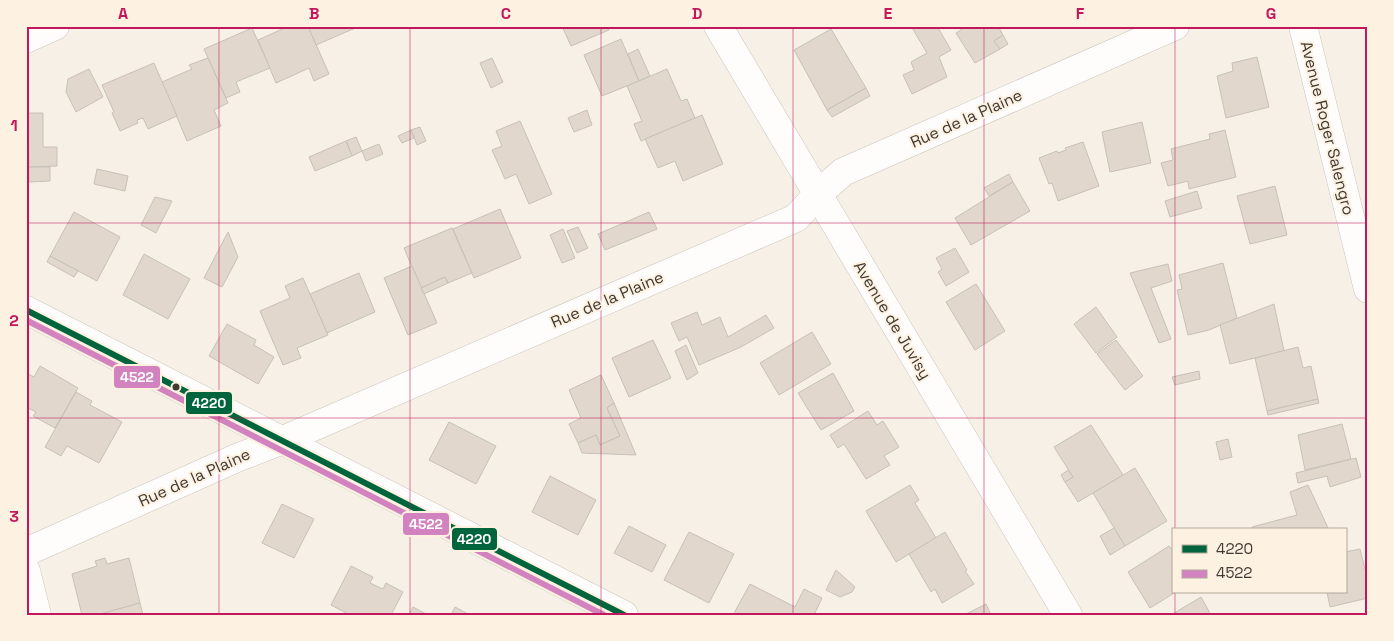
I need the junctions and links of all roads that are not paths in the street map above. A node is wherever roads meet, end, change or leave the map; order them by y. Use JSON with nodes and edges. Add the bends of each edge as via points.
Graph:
{"nodes":[{"id":1,"x":55,"y":26,"type":"edge"},
{"id":2,"x":718,"y":26,"type":"edge"},
{"id":3,"x":1175,"y":26,"type":"edge"},
{"id":4,"x":1303,"y":26,"type":"edge"},
{"id":5,"x":26,"y":38,"type":"edge"},
{"id":6,"x":818,"y":194,"type":"junction"},
{"id":7,"x":1366,"y":273,"type":"edge"},
{"id":8,"x":26,"y":310,"type":"edge"},
{"id":9,"x":283,"y":440,"type":"junction"},
{"id":10,"x":26,"y":552,"type":"edge"},
{"id":11,"x":26,"y":571,"type":"edge"},
{"id":12,"x":37,"y":615,"type":"edge"},
{"id":13,"x":624,"y":615,"type":"edge"},
{"id":14,"x":1068,"y":615,"type":"edge"}],
"edges":[{"from":1,"to":5,"type":"street"},
{"from":2,"to":6,"type":"street","name":"Avenue de Juvisy"},
{"from":3,"to":6,"type":"street","name":"Rue de la Plaine","via":[[843,172]]},
{"from":4,"to":7,"type":"street","name":"Avenue Roger Salengro"},
{"from":6,"to":9,"type":"street","name":"Rue de la Plaine","via":[[796,218]]},
{"from":6,"to":14,"type":"street","name":"Avenue de Juvisy"},
{"from":8,"to":9,"type":"street"},
{"from":9,"to":10,"type":"street","name":"Rue de la Plaine"},
{"from":9,"to":13,"type":"street"},
{"from":11,"to":12,"type":"street"}]}
